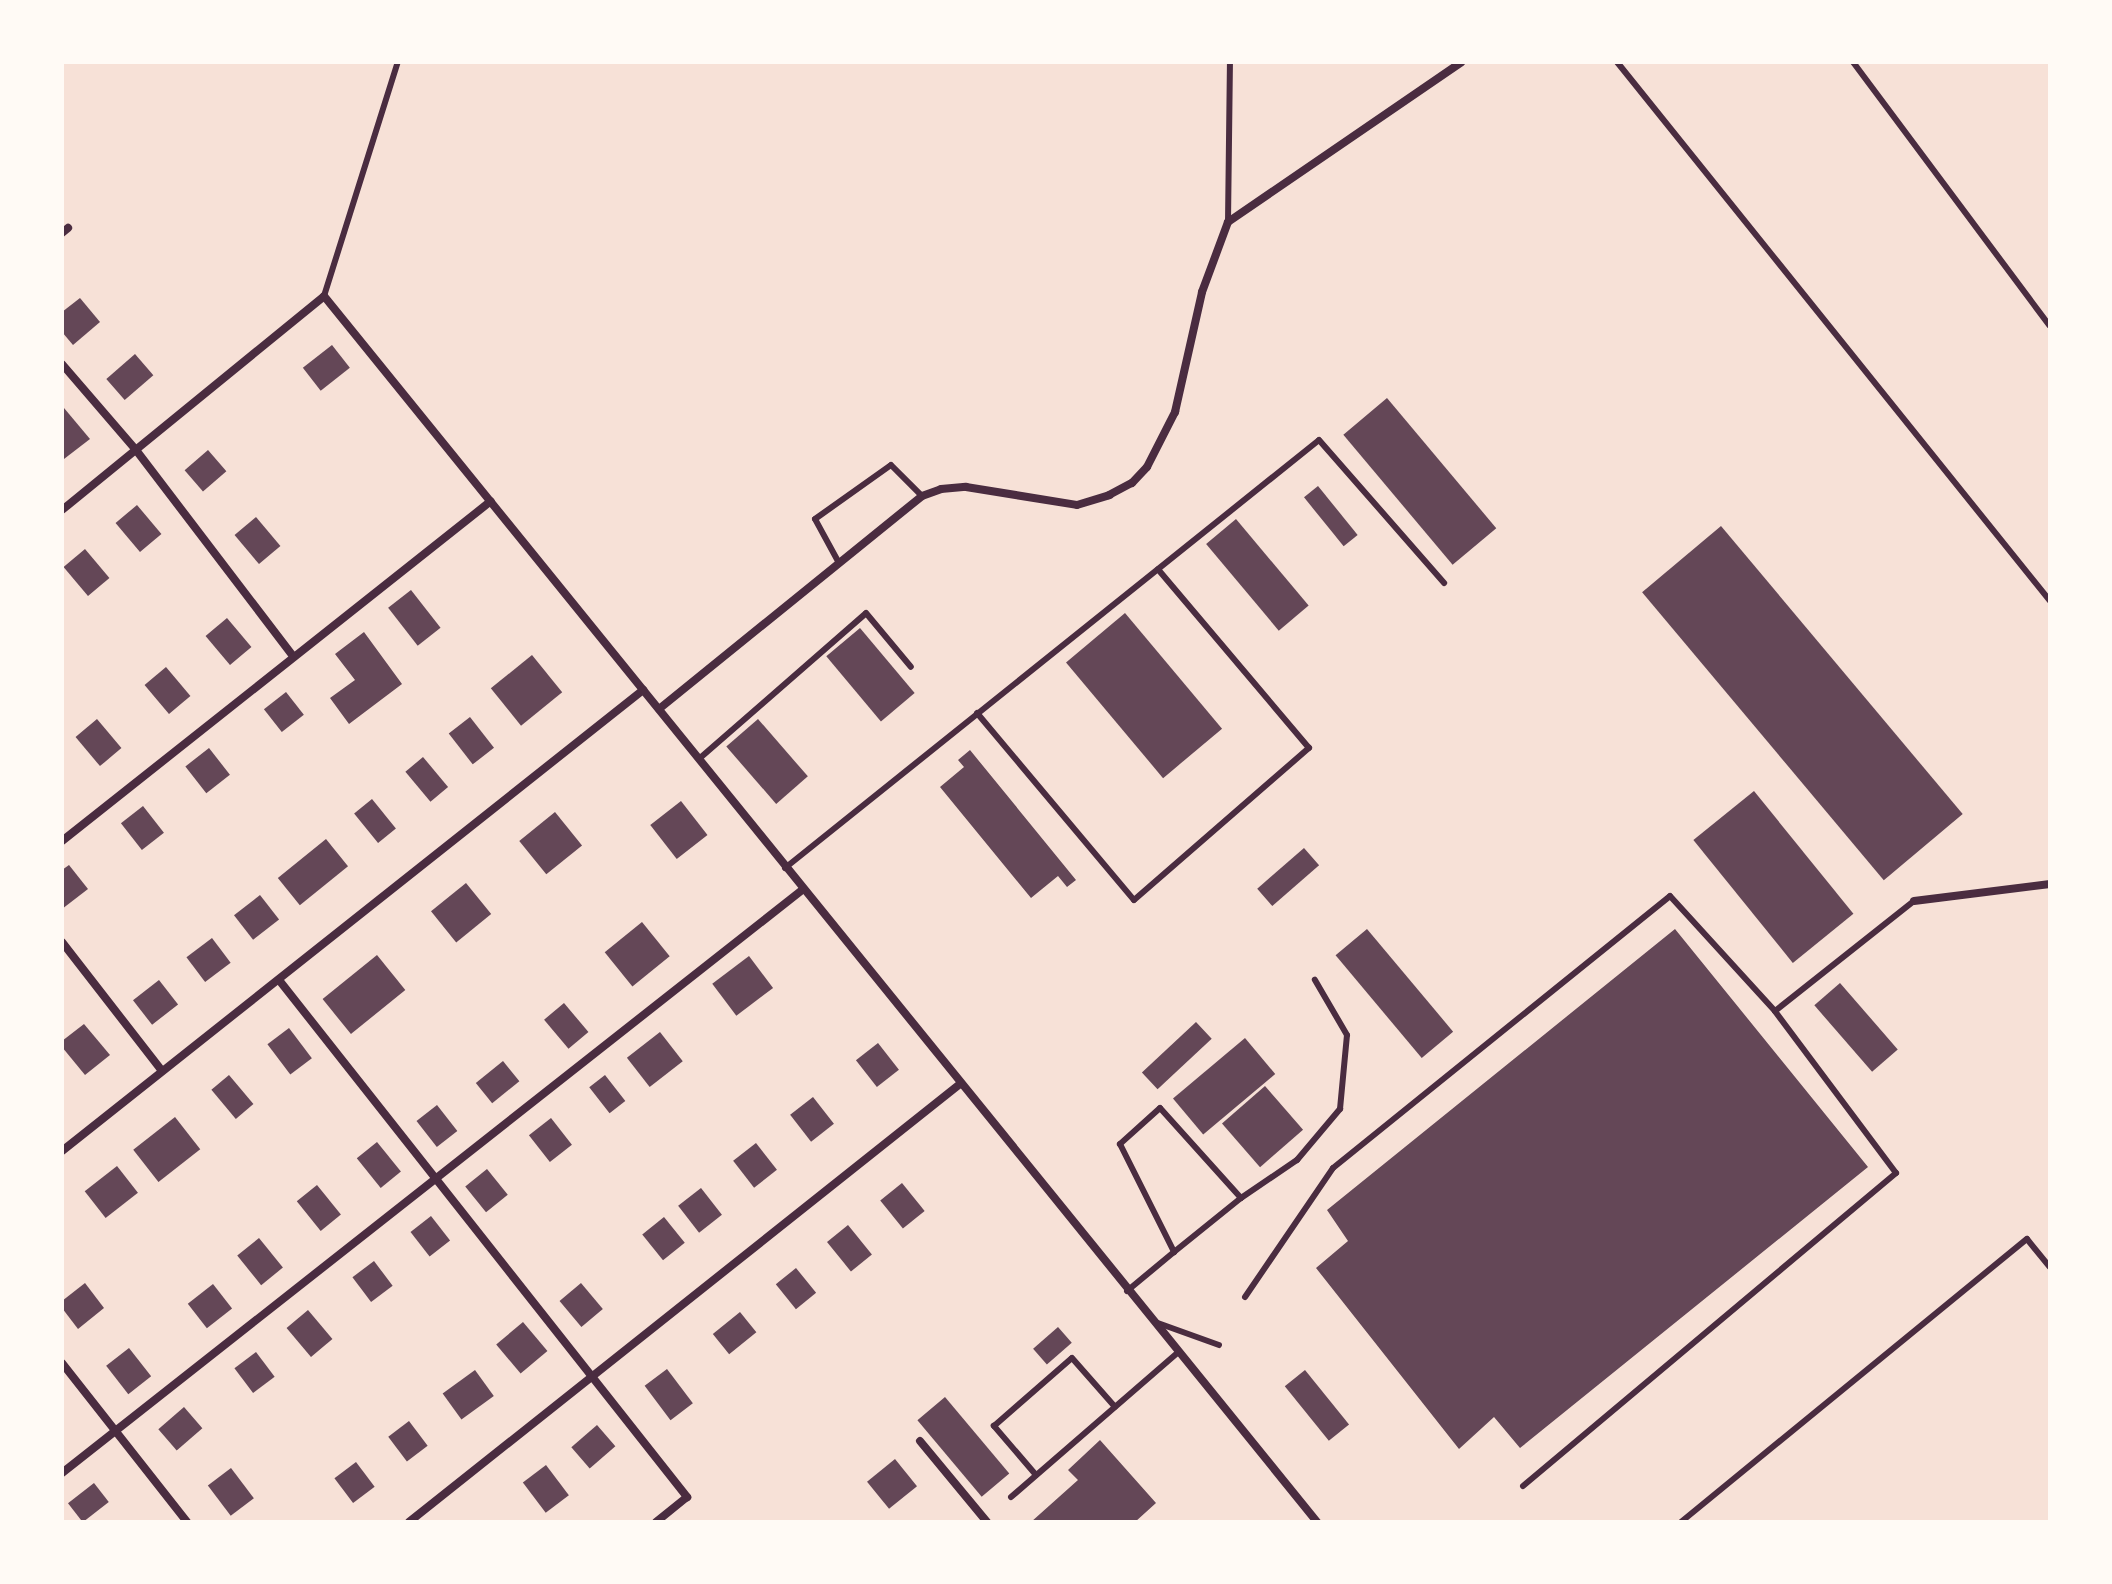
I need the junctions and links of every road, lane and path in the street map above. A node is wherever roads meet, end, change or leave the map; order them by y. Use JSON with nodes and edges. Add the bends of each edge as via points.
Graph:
{"nodes":[{"id":1,"x":398,"y":62,"type":"edge"},
{"id":2,"x":1230,"y":62,"type":"edge"},
{"id":3,"x":1462,"y":62,"type":"edge"},
{"id":4,"x":1617,"y":62,"type":"edge"},
{"id":5,"x":1853,"y":62,"type":"edge"},
{"id":6,"x":1228,"y":222,"type":"junction"},
{"id":7,"x":324,"y":296,"type":"junction"},
{"id":8,"x":2050,"y":326,"type":"edge"},
{"id":9,"x":62,"y":364,"type":"edge"},
{"id":10,"x":136,"y":450,"type":"junction"},
{"id":11,"x":922,"y":496,"type":"junction"},
{"id":12,"x":491,"y":501,"type":"junction"},
{"id":13,"x":62,"y":510,"type":"edge"},
{"id":14,"x":839,"y":563,"type":"junction"},
{"id":15,"x":1158,"y":569,"type":"junction"},
{"id":16,"x":1444,"y":583,"type":"dead end"},
{"id":17,"x":2050,"y":601,"type":"edge"},
{"id":18,"x":293,"y":656,"type":"junction"},
{"id":19,"x":911,"y":667,"type":"dead end"},
{"id":20,"x":643,"y":690,"type":"junction"},
{"id":21,"x":659,"y":709,"type":"junction"},
{"id":22,"x":977,"y":713,"type":"junction"},
{"id":23,"x":700,"y":758,"type":"junction"},
{"id":24,"x":62,"y":841,"type":"edge"},
{"id":25,"x":785,"y":868,"type":"junction"},
{"id":26,"x":2050,"y":884,"type":"edge"},
{"id":27,"x":802,"y":890,"type":"junction"},
{"id":28,"x":1914,"y":901,"type":"joint"},
{"id":29,"x":62,"y":942,"type":"edge"},
{"id":30,"x":279,"y":980,"type":"junction"},
{"id":31,"x":1315,"y":980,"type":"dead end"},
{"id":32,"x":1775,"y":1011,"type":"junction"},
{"id":33,"x":162,"y":1071,"type":"junction"},
{"id":34,"x":960,"y":1084,"type":"junction"},
{"id":35,"x":62,"y":1151,"type":"edge"},
{"id":36,"x":436,"y":1178,"type":"junction"},
{"id":37,"x":1241,"y":1198,"type":"junction"},
{"id":38,"x":1174,"y":1252,"type":"junction"},
{"id":39,"x":2050,"y":1267,"type":"edge"},
{"id":40,"x":1127,"y":1291,"type":"junction"},
{"id":41,"x":1245,"y":1297,"type":"dead end"},
{"id":42,"x":1150,"y":1321,"type":"junction"},
{"id":43,"x":1219,"y":1345,"type":"dead end"},
{"id":44,"x":1177,"y":1353,"type":"junction"},
{"id":45,"x":62,"y":1363,"type":"edge"},
{"id":46,"x":591,"y":1379,"type":"junction"},
{"id":47,"x":1115,"y":1407,"type":"junction"},
{"id":48,"x":115,"y":1431,"type":"junction"},
{"id":49,"x":920,"y":1441,"type":"dead end"},
{"id":50,"x":62,"y":1473,"type":"edge"},
{"id":51,"x":1036,"y":1475,"type":"junction"},
{"id":52,"x":1523,"y":1486,"type":"dead end"},
{"id":53,"x":1011,"y":1497,"type":"dead end"},
{"id":54,"x":187,"y":1522,"type":"edge"},
{"id":55,"x":409,"y":1522,"type":"edge"},
{"id":56,"x":656,"y":1522,"type":"edge"},
{"id":57,"x":987,"y":1522,"type":"edge"},
{"id":58,"x":1317,"y":1522,"type":"edge"},
{"id":59,"x":1681,"y":1522,"type":"edge"}],
"edges":[{"from":1,"to":7,"type":"lane"},
{"from":2,"to":6,"type":"lane"},
{"from":3,"to":6,"type":"street"},
{"from":4,"to":17,"type":"lane"},
{"from":5,"to":8,"type":"lane"},
{"from":6,"to":11,"type":"street","via":[[1202,292],[1175,412],[1152,458],[1132,483],[1077,505],[966,487]]},
{"from":7,"to":10,"type":"street"},
{"from":7,"to":12,"type":"street"},
{"from":9,"to":10,"type":"street"},
{"from":10,"to":13,"type":"street"},
{"from":10,"to":18,"type":"street"},
{"from":11,"to":14,"type":"street"},
{"from":11,"to":14,"type":"lane","via":[[891,465],[815,519]]},
{"from":12,"to":18,"type":"street"},
{"from":12,"to":20,"type":"street"},
{"from":14,"to":21,"type":"street"},
{"from":15,"to":16,"type":"lane","via":[[1319,440]]},
{"from":15,"to":22,"type":"lane"},
{"from":15,"to":22,"type":"lane","via":[[1309,748],[1134,900]]},
{"from":18,"to":24,"type":"street"},
{"from":19,"to":23,"type":"lane","via":[[866,613]]},
{"from":20,"to":21,"type":"street"},
{"from":20,"to":30,"type":"street"},
{"from":21,"to":23,"type":"street"},
{"from":22,"to":25,"type":"lane"},
{"from":23,"to":25,"type":"street"},
{"from":25,"to":27,"type":"street"},
{"from":26,"to":28,"type":"street"},
{"from":27,"to":34,"type":"street"},
{"from":27,"to":36,"type":"street"},
{"from":28,"to":32,"type":"lane"},
{"from":29,"to":33,"type":"street"},
{"from":30,"to":33,"type":"street"},
{"from":30,"to":36,"type":"street"},
{"from":31,"to":37,"type":"lane","via":[[1347,1035],[1340,1109],[1297,1160]]},
{"from":32,"to":41,"type":"lane","via":[[1670,896],[1333,1168]]},
{"from":32,"to":52,"type":"lane","via":[[1896,1173]]},
{"from":33,"to":35,"type":"street"},
{"from":34,"to":40,"type":"street"},
{"from":34,"to":46,"type":"street"},
{"from":36,"to":46,"type":"street"},
{"from":36,"to":48,"type":"street"},
{"from":37,"to":38,"type":"lane"},
{"from":37,"to":38,"type":"lane","via":[[1160,1108],[1120,1144]]},
{"from":38,"to":40,"type":"lane"},
{"from":39,"to":59,"type":"lane","via":[[2027,1239]]},
{"from":40,"to":42,"type":"street"},
{"from":42,"to":43,"type":"lane"},
{"from":42,"to":44,"type":"street"},
{"from":44,"to":47,"type":"lane"},
{"from":44,"to":58,"type":"street"},
{"from":45,"to":48,"type":"street"},
{"from":46,"to":55,"type":"street"},
{"from":46,"to":56,"type":"street","via":[[687,1497]]},
{"from":47,"to":51,"type":"lane"},
{"from":47,"to":51,"type":"lane","via":[[1072,1358],[994,1426]]},
{"from":48,"to":50,"type":"street"},
{"from":48,"to":54,"type":"street"},
{"from":49,"to":57,"type":"street"},
{"from":51,"to":53,"type":"lane"}]}
